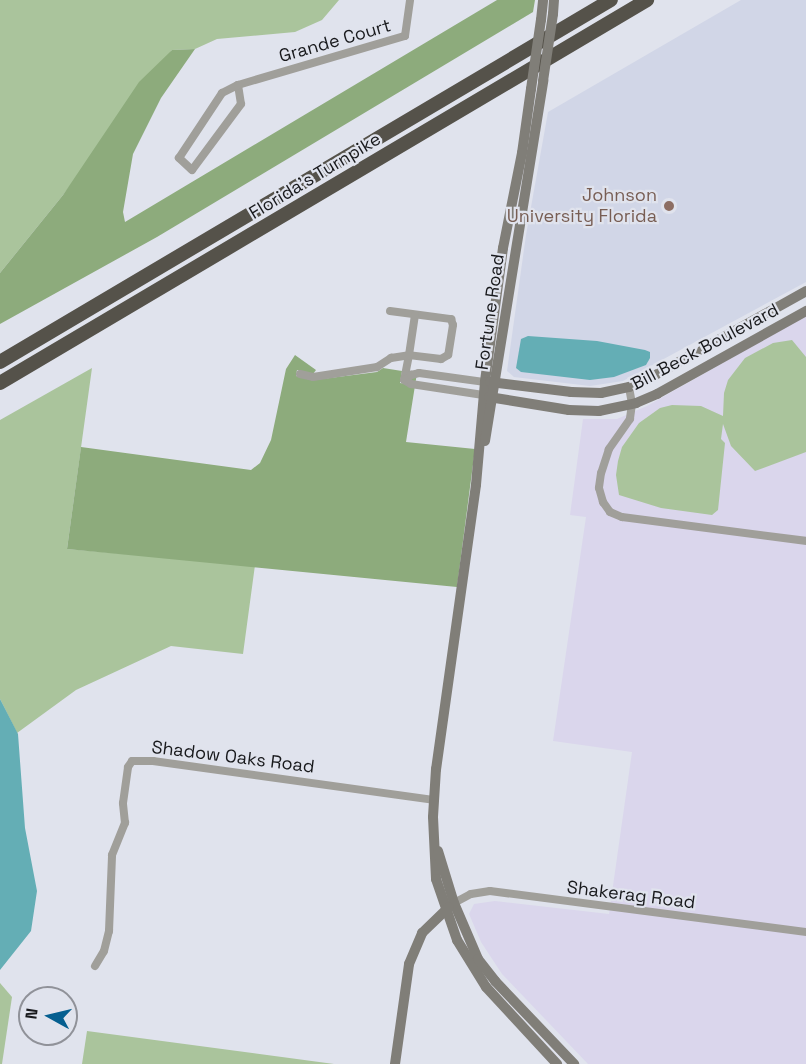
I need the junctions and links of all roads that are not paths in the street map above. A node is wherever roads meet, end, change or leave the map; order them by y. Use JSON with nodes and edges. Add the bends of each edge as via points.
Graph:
{"nodes":[{"id":1,"x":410,"y":0,"type":"edge"},
{"id":2,"x":543,"y":0,"type":"edge"},
{"id":3,"x":554,"y":0,"type":"edge"},
{"id":4,"x":611,"y":0,"type":"edge"},
{"id":5,"x":647,"y":0,"type":"edge"},
{"id":6,"x":238,"y":85,"type":"junction"},
{"id":7,"x":806,"y":291,"type":"edge"},
{"id":8,"x":496,"y":300,"type":"junction"},
{"id":9,"x":508,"y":302,"type":"junction"},
{"id":10,"x":390,"y":311,"type":"dead end"},
{"id":11,"x":806,"y":311,"type":"edge"},
{"id":12,"x":415,"y":315,"type":"junction"},
{"id":13,"x":409,"y":355,"type":"junction"},
{"id":14,"x":0,"y":362,"type":"edge"},
{"id":15,"x":300,"y":374,"type":"dead end"},
{"id":16,"x":404,"y":380,"type":"junction"},
{"id":17,"x":484,"y":382,"type":"junction"},
{"id":18,"x":496,"y":382,"type":"junction"},
{"id":19,"x":0,"y":383,"type":"edge"},
{"id":20,"x":629,"y":387,"type":"junction"},
{"id":21,"x":483,"y":395,"type":"junction"},
{"id":22,"x":494,"y":399,"type":"junction"},
{"id":23,"x":632,"y":404,"type":"junction"},
{"id":24,"x":476,"y":485,"type":"junction"},
{"id":25,"x":806,"y":542,"type":"edge"},
{"id":26,"x":433,"y":800,"type":"junction"},
{"id":27,"x":450,"y":907,"type":"junction"},
{"id":28,"x":806,"y":932,"type":"edge"},
{"id":29,"x":95,"y":966,"type":"dead end"},
{"id":30,"x":395,"y":1064,"type":"edge"},
{"id":31,"x":557,"y":1064,"type":"edge"},
{"id":32,"x":574,"y":1064,"type":"edge"}],
"edges":[{"from":1,"to":6,"type":"street","name":"Grande Court","via":[[405,36]]},
{"from":2,"to":8,"type":"main road","name":"Fortune Road","bridge":true},
{"from":3,"to":9,"type":"main road","name":"Fortune Road","bridge":true},
{"from":4,"to":14,"type":"highway","name":"Florida's Turnpike"},
{"from":5,"to":19,"type":"highway","name":"Florida's Turnpike"},
{"from":6,"to":6,"type":"street","name":"Grande Court","via":[[222,93],[179,158],[192,170],[241,104]]},
{"from":7,"to":20,"type":"main road","name":"Bill Beck Boulevard"},
{"from":8,"to":9,"type":"street"},
{"from":8,"to":17,"type":"main road","name":"Fortune Road"},
{"from":9,"to":18,"type":"main road","name":"Fortune Road"},
{"from":10,"to":12,"type":"street"},
{"from":11,"to":23,"type":"main road","name":"Bill Beck Boulevard"},
{"from":12,"to":13,"type":"street"},
{"from":12,"to":13,"type":"street","via":[[451,319],[453,325],[445,358]]},
{"from":13,"to":15,"type":"street","via":[[391,358],[377,368],[313,377]]},
{"from":13,"to":16,"type":"street"},
{"from":16,"to":17,"type":"street","name":"Bill Beck Boulevard","via":[[419,374]]},
{"from":16,"to":21,"type":"street","name":"Bill Beck Boulevard"},
{"from":17,"to":18,"type":"main road","name":"Bill Beck Boulevard"},
{"from":17,"to":21,"type":"main road","name":"Fortune Road"},
{"from":18,"to":20,"type":"main road","name":"Bill Beck Boulevard","via":[[571,392],[601,393]]},
{"from":18,"to":22,"type":"main road","name":"Fortune Road"},
{"from":20,"to":23,"type":"street"},
{"from":21,"to":22,"type":"main road","name":"Bill Beck Boulevard"},
{"from":21,"to":24,"type":"main road","name":"Fortune Road"},
{"from":22,"to":23,"type":"main road","name":"Bill Beck Boulevard","via":[[589,411]]},
{"from":22,"to":24,"type":"main road","name":"Fortune Road"},
{"from":23,"to":25,"type":"street","via":[[630,419],[609,449],[601,473],[599,488],[610,512],[622,517]]},
{"from":24,"to":26,"type":"main road","name":"Fortune Road"},
{"from":26,"to":27,"type":"main road","name":"Fortune Road","via":[[436,879]]},
{"from":26,"to":29,"type":"street","name":"Shadow Oaks Road","via":[[153,760],[132,761],[123,803],[125,823],[112,855],[109,931]]},
{"from":27,"to":28,"type":"street","name":"Shakerag Road","via":[[471,894],[490,891]]},
{"from":27,"to":30,"type":"main road","via":[[422,933],[409,964]]},
{"from":27,"to":31,"type":"main road","name":"Fortune Road","via":[[469,962],[486,987]]},
{"from":27,"to":32,"type":"main road","name":"Fortune Road","via":[[478,959],[495,981]]}]}
